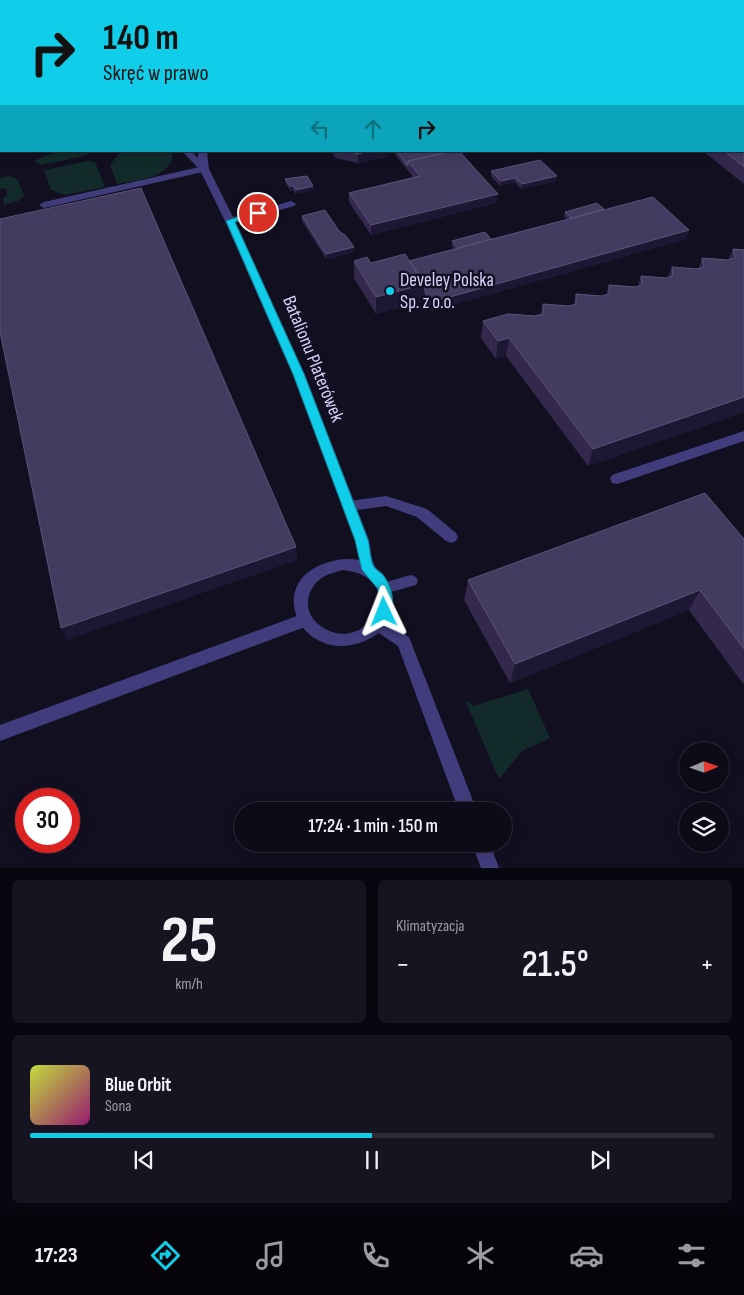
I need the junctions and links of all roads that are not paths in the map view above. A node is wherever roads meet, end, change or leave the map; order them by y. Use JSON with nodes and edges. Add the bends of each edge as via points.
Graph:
{"nodes":[{"id":1,"x":187,"y":152,"type":"edge"},
{"id":2,"x":202,"y":152,"type":"edge"},
{"id":3,"x":204,"y":169,"type":"junction"},
{"id":4,"x":292,"y":204,"type":"dead end"},
{"id":5,"x":44,"y":205,"type":"dead end"},
{"id":6,"x":230,"y":221,"type":"junction"},
{"id":7,"x":744,"y":436,"type":"edge"},
{"id":8,"x":617,"y":479,"type":"dead end"},
{"id":9,"x":349,"y":506,"type":"junction"},
{"id":10,"x":451,"y":537,"type":"dead end"},
{"id":11,"x":369,"y":570,"type":"junction"},
{"id":12,"x":411,"y":581,"type":"dead end"},
{"id":13,"x":384,"y":588,"type":"junction"},
{"id":14,"x":304,"y":620,"type":"junction"},
{"id":15,"x":378,"y":624,"type":"junction"},
{"id":16,"x":0,"y":733,"type":"edge"},
{"id":17,"x":465,"y":802,"type":"edge"},
{"id":18,"x":484,"y":852,"type":"edge"},
{"id":19,"x":490,"y":868,"type":"edge"}],
"edges":[{"from":1,"to":3,"type":"street","name":"Batalionu Platerówek"},
{"from":2,"to":3,"type":"street","name":"Batalionu Platerówek"},
{"from":3,"to":5,"type":"street"},
{"from":3,"to":6,"type":"street","name":"Batalionu Platerówek"},
{"from":4,"to":6,"type":"street"},
{"from":6,"to":9,"type":"street","name":"Batalionu Platerówek","via":[[298,374]]},
{"from":7,"to":8,"type":"street"},
{"from":9,"to":10,"type":"street","via":[[386,501],[422,513]]},
{"from":9,"to":11,"type":"street","name":"Batalionu Platerówek"},
{"from":11,"to":13,"type":"street","name":"Batalionu Platerówek"},
{"from":11,"to":14,"type":"street","via":[[343,564],[316,572],[301,594]]},
{"from":12,"to":13,"type":"street"},
{"from":13,"to":15,"type":"street","via":[[384,612]]},
{"from":14,"to":15,"type":"street","via":[[313,630],[340,640],[368,633]]},
{"from":14,"to":16,"type":"street"},
{"from":15,"to":17,"type":"street","via":[[404,642]]},
{"from":18,"to":19,"type":"street"}]}
